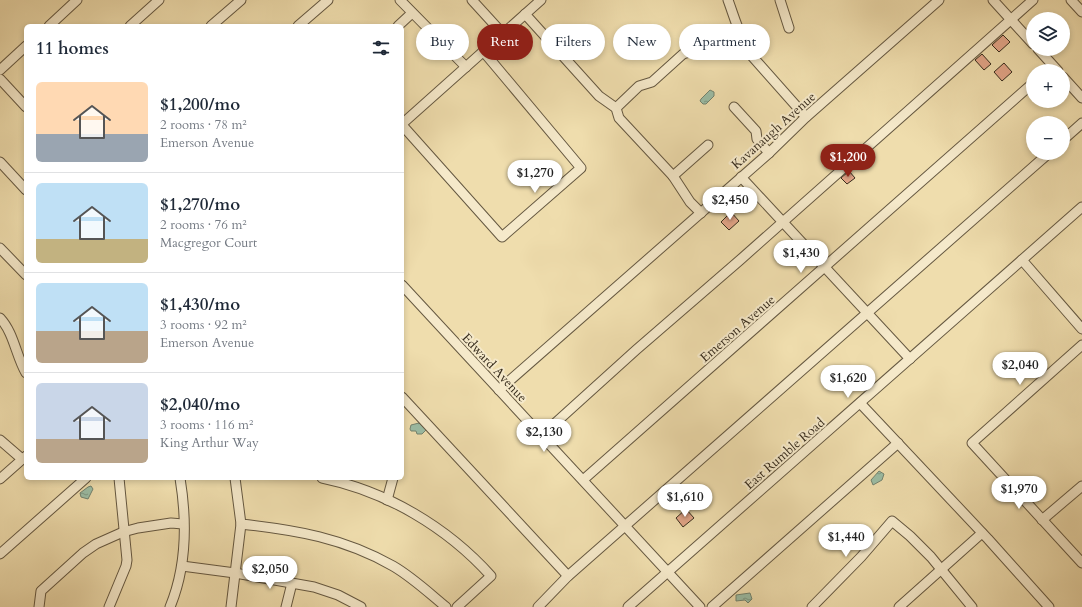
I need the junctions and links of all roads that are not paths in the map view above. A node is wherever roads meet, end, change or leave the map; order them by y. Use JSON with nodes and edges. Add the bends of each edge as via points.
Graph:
{"nodes":[{"id":1,"x":78,"y":0,"type":"edge"},
{"id":2,"x":159,"y":0,"type":"edge"},
{"id":3,"x":240,"y":0,"type":"edge"},
{"id":4,"x":328,"y":0,"type":"edge"},
{"id":5,"x":400,"y":0,"type":"edge"},
{"id":6,"x":472,"y":0,"type":"edge"},
{"id":7,"x":541,"y":0,"type":"edge"},
{"id":8,"x":730,"y":0,"type":"edge"},
{"id":9,"x":780,"y":0,"type":"edge"},
{"id":10,"x":939,"y":0,"type":"edge"},
{"id":11,"x":992,"y":0,"type":"edge"},
{"id":12,"x":1033,"y":0,"type":"edge"},
{"id":13,"x":1071,"y":0,"type":"edge"},
{"id":14,"x":1082,"y":12,"type":"edge"},
{"id":15,"x":412,"y":13,"type":"junction"},
{"id":16,"x":525,"y":14,"type":"junction"},
{"id":17,"x":1010,"y":20,"type":"junction"},
{"id":18,"x":50,"y":24,"type":"edge"},
{"id":19,"x":132,"y":24,"type":"edge"},
{"id":20,"x":213,"y":24,"type":"edge"},
{"id":21,"x":300,"y":24,"type":"edge"},
{"id":22,"x":400,"y":24,"type":"edge"},
{"id":23,"x":494,"y":24,"type":"edge"},
{"id":24,"x":514,"y":24,"type":"edge"},
{"id":25,"x":737,"y":24,"type":"edge"},
{"id":26,"x":789,"y":28,"type":"dead end"},
{"id":27,"x":1026,"y":37,"type":"edge"},
{"id":28,"x":24,"y":48,"type":"edge"},
{"id":29,"x":477,"y":57,"type":"edge"},
{"id":30,"x":679,"y":58,"type":"edge"},
{"id":31,"x":491,"y":60,"type":"edge"},
{"id":32,"x":755,"y":60,"type":"edge"},
{"id":33,"x":466,"y":67,"type":"junction"},
{"id":34,"x":0,"y":70,"type":"edge"},
{"id":35,"x":0,"y":79,"type":"edge"},
{"id":36,"x":1070,"y":85,"type":"edge"},
{"id":37,"x":1026,"y":89,"type":"edge"},
{"id":38,"x":1082,"y":98,"type":"edge"},
{"id":39,"x":24,"y":106,"type":"edge"},
{"id":40,"x":734,"y":107,"type":"dead end"},
{"id":41,"x":616,"y":108,"type":"junction"},
{"id":42,"x":806,"y":117,"type":"junction"},
{"id":43,"x":404,"y":122,"type":"edge"},
{"id":44,"x":1082,"y":123,"type":"edge"},
{"id":45,"x":404,"y":126,"type":"edge"},
{"id":46,"x":1070,"y":134,"type":"edge"},
{"id":47,"x":708,"y":145,"type":"dead end"},
{"id":48,"x":769,"y":153,"type":"junction"},
{"id":49,"x":1041,"y":160,"type":"edge"},
{"id":50,"x":0,"y":162,"type":"edge"},
{"id":51,"x":672,"y":176,"type":"junction"},
{"id":52,"x":741,"y":177,"type":"junction"},
{"id":53,"x":24,"y":188,"type":"edge"},
{"id":54,"x":1082,"y":207,"type":"edge"},
{"id":55,"x":701,"y":213,"type":"junction"},
{"id":56,"x":783,"y":222,"type":"junction"},
{"id":57,"x":0,"y":248,"type":"edge"},
{"id":58,"x":1022,"y":260,"type":"junction"},
{"id":59,"x":825,"y":268,"type":"junction"},
{"id":60,"x":24,"y":273,"type":"edge"},
{"id":61,"x":404,"y":287,"type":"edge"},
{"id":62,"x":867,"y":313,"type":"junction"},
{"id":63,"x":0,"y":318,"type":"edge"},
{"id":64,"x":1082,"y":329,"type":"edge"},
{"id":65,"x":1082,"y":345,"type":"edge"},
{"id":66,"x":910,"y":359,"type":"junction"},
{"id":67,"x":24,"y":368,"type":"edge"},
{"id":68,"x":499,"y":390,"type":"junction"},
{"id":69,"x":404,"y":399,"type":"edge"},
{"id":70,"x":860,"y":402,"type":"junction"},
{"id":71,"x":542,"y":436,"type":"junction"},
{"id":72,"x":0,"y":440,"type":"edge"},
{"id":73,"x":898,"y":443,"type":"junction"},
{"id":74,"x":24,"y":458,"type":"edge"},
{"id":75,"x":0,"y":479,"type":"edge"},
{"id":76,"x":84,"y":480,"type":"edge"},
{"id":77,"x":119,"y":480,"type":"edge"},
{"id":78,"x":180,"y":480,"type":"edge"},
{"id":79,"x":235,"y":480,"type":"edge"},
{"id":80,"x":337,"y":480,"type":"edge"},
{"id":81,"x":392,"y":480,"type":"edge"},
{"id":82,"x":584,"y":480,"type":"junction"},
{"id":83,"x":1082,"y":486,"type":"edge"},
{"id":84,"x":387,"y":500,"type":"junction"},
{"id":85,"x":1042,"y":520,"type":"junction"},
{"id":86,"x":183,"y":524,"type":"junction"},
{"id":87,"x":241,"y":524,"type":"junction"},
{"id":88,"x":625,"y":525,"type":"junction"},
{"id":89,"x":123,"y":532,"type":"junction"},
{"id":90,"x":982,"y":533,"type":"junction"},
{"id":91,"x":0,"y":554,"type":"edge"},
{"id":92,"x":1082,"y":563,"type":"edge"},
{"id":93,"x":182,"y":566,"type":"junction"},
{"id":94,"x":941,"y":570,"type":"junction"},
{"id":95,"x":668,"y":572,"type":"junction"},
{"id":96,"x":235,"y":573,"type":"junction"},
{"id":97,"x":568,"y":576,"type":"junction"},
{"id":98,"x":292,"y":583,"type":"junction"},
{"id":99,"x":39,"y":607,"type":"edge"},
{"id":100,"x":109,"y":607,"type":"edge"},
{"id":101,"x":170,"y":607,"type":"edge"},
{"id":102,"x":231,"y":607,"type":"edge"},
{"id":103,"x":286,"y":607,"type":"edge"},
{"id":104,"x":361,"y":607,"type":"edge"},
{"id":105,"x":446,"y":607,"type":"edge"},
{"id":106,"x":458,"y":607,"type":"edge"},
{"id":107,"x":538,"y":607,"type":"edge"},
{"id":108,"x":628,"y":607,"type":"edge"},
{"id":109,"x":700,"y":607,"type":"edge"},
{"id":110,"x":712,"y":607,"type":"edge"},
{"id":111,"x":812,"y":607,"type":"edge"},
{"id":112,"x":899,"y":607,"type":"edge"},
{"id":113,"x":972,"y":607,"type":"edge"},
{"id":114,"x":1049,"y":607,"type":"edge"}],
"edges":[{"from":1,"to":18,"type":"street"},
{"from":2,"to":19,"type":"street"},
{"from":3,"to":20,"type":"street"},
{"from":4,"to":21,"type":"street"},
{"from":5,"to":15,"type":"street"},
{"from":6,"to":23,"type":"street"},
{"from":7,"to":16,"type":"street"},
{"from":8,"to":25,"type":"street"},
{"from":9,"to":26,"type":"street"},
{"from":10,"to":42,"type":"street","name":"Kavanaugh Avenue"},
{"from":11,"to":17,"type":"street"},
{"from":12,"to":17,"type":"street"},
{"from":13,"to":14,"type":"street"},
{"from":15,"to":22,"type":"street"},
{"from":15,"to":33,"type":"street"},
{"from":16,"to":24,"type":"street"},
{"from":16,"to":41,"type":"street","via":[[599,96]]},
{"from":17,"to":27,"type":"street"},
{"from":17,"to":56,"type":"street"},
{"from":28,"to":34,"type":"street"},
{"from":29,"to":33,"type":"street"},
{"from":30,"to":41,"type":"street","via":[[652,82],[640,86]]},
{"from":31,"to":45,"type":"street","via":[[581,168],[502,238]]},
{"from":32,"to":42,"type":"street"},
{"from":33,"to":43,"type":"street"},
{"from":35,"to":39,"type":"street"},
{"from":36,"to":38,"type":"street"},
{"from":37,"to":59,"type":"street","name":"Emerson Avenue"},
{"from":40,"to":48,"type":"street","via":[[756,131],[757,139]]},
{"from":41,"to":51,"type":"street","via":[[619,118]]},
{"from":42,"to":48,"type":"street","name":"Kavanaugh Avenue"},
{"from":44,"to":46,"type":"street"},
{"from":47,"to":51,"type":"street"},
{"from":48,"to":52,"type":"street","name":"Kavanaugh Avenue"},
{"from":49,"to":62,"type":"street"},
{"from":50,"to":53,"type":"street"},
{"from":51,"to":55,"type":"street"},
{"from":52,"to":55,"type":"street","name":"Kavanaugh Avenue"},
{"from":52,"to":56,"type":"street"},
{"from":54,"to":58,"type":"street","name":"East Rumble Road"},
{"from":55,"to":68,"type":"street","name":"Kavanaugh Avenue"},
{"from":56,"to":59,"type":"street"},
{"from":56,"to":71,"type":"street"},
{"from":57,"to":60,"type":"street"},
{"from":58,"to":64,"type":"street"},
{"from":58,"to":66,"type":"street","name":"East Rumble Road"},
{"from":59,"to":62,"type":"street"},
{"from":59,"to":82,"type":"street","name":"Emerson Avenue"},
{"from":61,"to":68,"type":"street","name":"Edward Avenue"},
{"from":62,"to":66,"type":"street"},
{"from":62,"to":88,"type":"street"},
{"from":63,"to":67,"type":"street"},
{"from":65,"to":85,"type":"street","via":[[972,443]]},
{"from":66,"to":70,"type":"street","name":"East Rumble Road"},
{"from":68,"to":71,"type":"street","name":"Edward Avenue"},
{"from":69,"to":97,"type":"street"},
{"from":70,"to":73,"type":"street"},
{"from":70,"to":95,"type":"street","name":"East Rumble Road"},
{"from":71,"to":82,"type":"street","name":"Edward Avenue"},
{"from":72,"to":74,"type":"street"},
{"from":73,"to":90,"type":"street"},
{"from":73,"to":110,"type":"street"},
{"from":74,"to":75,"type":"street"},
{"from":76,"to":91,"type":"street"},
{"from":77,"to":89,"type":"street"},
{"from":78,"to":86,"type":"street","via":[[184,503]]},
{"from":79,"to":87,"type":"street"},
{"from":80,"to":84,"type":"street"},
{"from":81,"to":84,"type":"street"},
{"from":82,"to":88,"type":"street","name":"Edward Avenue"},
{"from":83,"to":85,"type":"street"},
{"from":84,"to":106,"type":"street","via":[[438,529],[463,548],[491,576]]},
{"from":85,"to":92,"type":"street"},
{"from":86,"to":89,"type":"street","via":[[171,523]]},
{"from":86,"to":93,"type":"street"},
{"from":87,"to":96,"type":"street"},
{"from":87,"to":105,"type":"street","via":[[297,531],[355,547],[392,565]]},
{"from":88,"to":95,"type":"street","name":"Edward Avenue"},
{"from":88,"to":97,"type":"street"},
{"from":89,"to":99,"type":"street","via":[[83,553],[41,591]]},
{"from":89,"to":100,"type":"street","via":[[126,566]]},
{"from":90,"to":94,"type":"street"},
{"from":90,"to":114,"type":"street"},
{"from":93,"to":96,"type":"street"},
{"from":93,"to":101,"type":"street"},
{"from":94,"to":111,"type":"street","via":[[931,557],[892,521]]},
{"from":94,"to":112,"type":"street"},
{"from":94,"to":113,"type":"street"},
{"from":95,"to":108,"type":"street","name":"East Rumble Road"},
{"from":95,"to":109,"type":"street","name":"Edward Avenue"},
{"from":96,"to":98,"type":"street"},
{"from":96,"to":102,"type":"street"},
{"from":97,"to":107,"type":"street"},
{"from":98,"to":103,"type":"street"},
{"from":98,"to":104,"type":"street","via":[[338,595]]}]}
